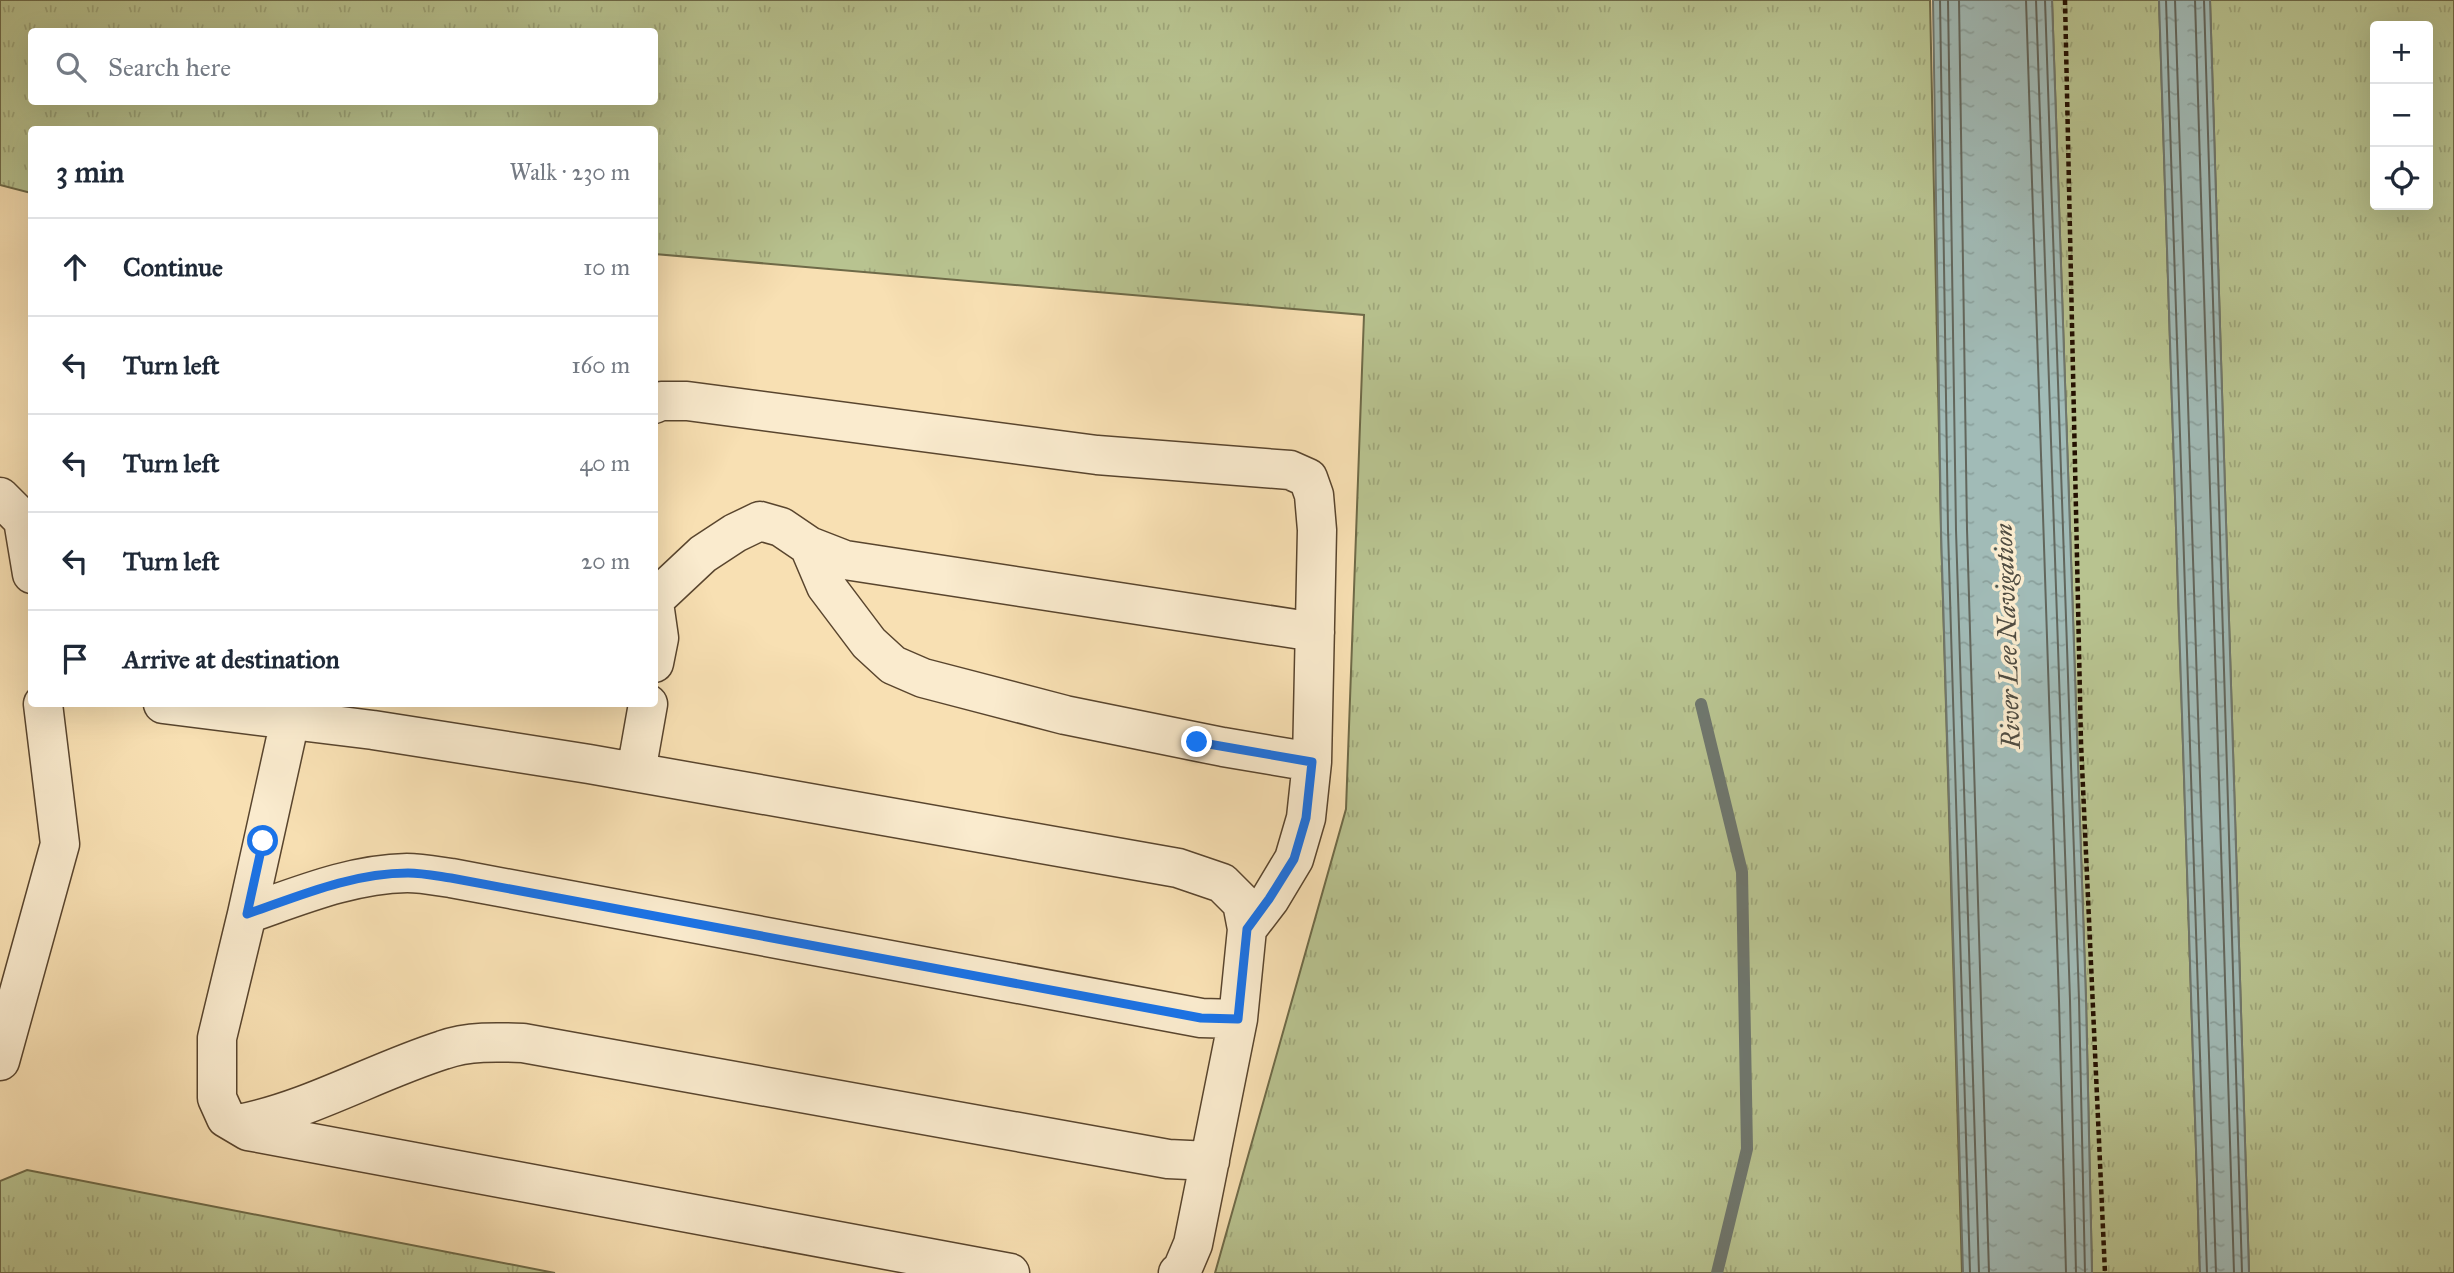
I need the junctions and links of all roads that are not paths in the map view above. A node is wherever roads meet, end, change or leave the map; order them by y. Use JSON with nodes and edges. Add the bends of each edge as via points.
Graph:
{"nodes":[{"id":1,"x":658,"y":402,"type":"edge"},
{"id":2,"x":0,"y":497,"type":"edge"},
{"id":3,"x":809,"y":546,"type":"junction"},
{"id":4,"x":28,"y":550,"type":"edge"},
{"id":5,"x":658,"y":597,"type":"edge"},
{"id":6,"x":1315,"y":632,"type":"junction"},
{"id":7,"x":43,"y":707,"type":"edge"},
{"id":8,"x":187,"y":707,"type":"edge"},
{"id":9,"x":647,"y":707,"type":"edge"},
{"id":10,"x":290,"y":720,"type":"junction"},
{"id":11,"x":1312,"y":762,"type":"junction"},
{"id":12,"x":636,"y":772,"type":"junction"},
{"id":13,"x":247,"y":914,"type":"junction"},
{"id":14,"x":1247,"y":929,"type":"junction"},
{"id":15,"x":1238,"y":1019,"type":"junction"},
{"id":16,"x":0,"y":1061,"type":"edge"},
{"id":17,"x":236,"y":1124,"type":"junction"},
{"id":18,"x":1210,"y":1161,"type":"junction"},
{"id":19,"x":1010,"y":1273,"type":"edge"},
{"id":20,"x":1178,"y":1273,"type":"edge"}],
"edges":[{"from":1,"to":6,"type":"lane","via":[[687,401],[1097,455],[1290,470],[1308,478],[1314,495]]},
{"from":2,"to":4,"type":"lane","via":[[23,520]]},
{"from":3,"to":5,"type":"lane","via":[[781,527],[760,521],[703,554]]},
{"from":3,"to":6,"type":"lane","via":[[845,560]]},
{"from":3,"to":11,"type":"lane","via":[[826,586],[869,643],[893,665],[923,678],[1065,715]]},
{"from":6,"to":11,"type":"lane"},
{"from":7,"to":16,"type":"lane","via":[[60,844]]},
{"from":8,"to":10,"type":"lane"},
{"from":9,"to":12,"type":"lane"},
{"from":10,"to":12,"type":"lane"},
{"from":10,"to":13,"type":"lane"},
{"from":11,"to":14,"type":"lane","via":[[1306,818],[1294,859]]},
{"from":12,"to":14,"type":"lane","via":[[1178,868],[1222,883],[1242,903]]},
{"from":13,"to":15,"type":"lane","via":[[326,887],[410,873],[1201,1018]]},
{"from":13,"to":17,"type":"lane","via":[[217,1038],[217,1098],[226,1118]]},
{"from":14,"to":15,"type":"lane"},
{"from":15,"to":18,"type":"lane"},
{"from":17,"to":18,"type":"lane","via":[[272,1118],[445,1049],[488,1042],[523,1043],[1168,1159]]},
{"from":17,"to":19,"type":"lane","via":[[248,1131]]},
{"from":18,"to":20,"type":"lane","via":[[1193,1244]]}]}
